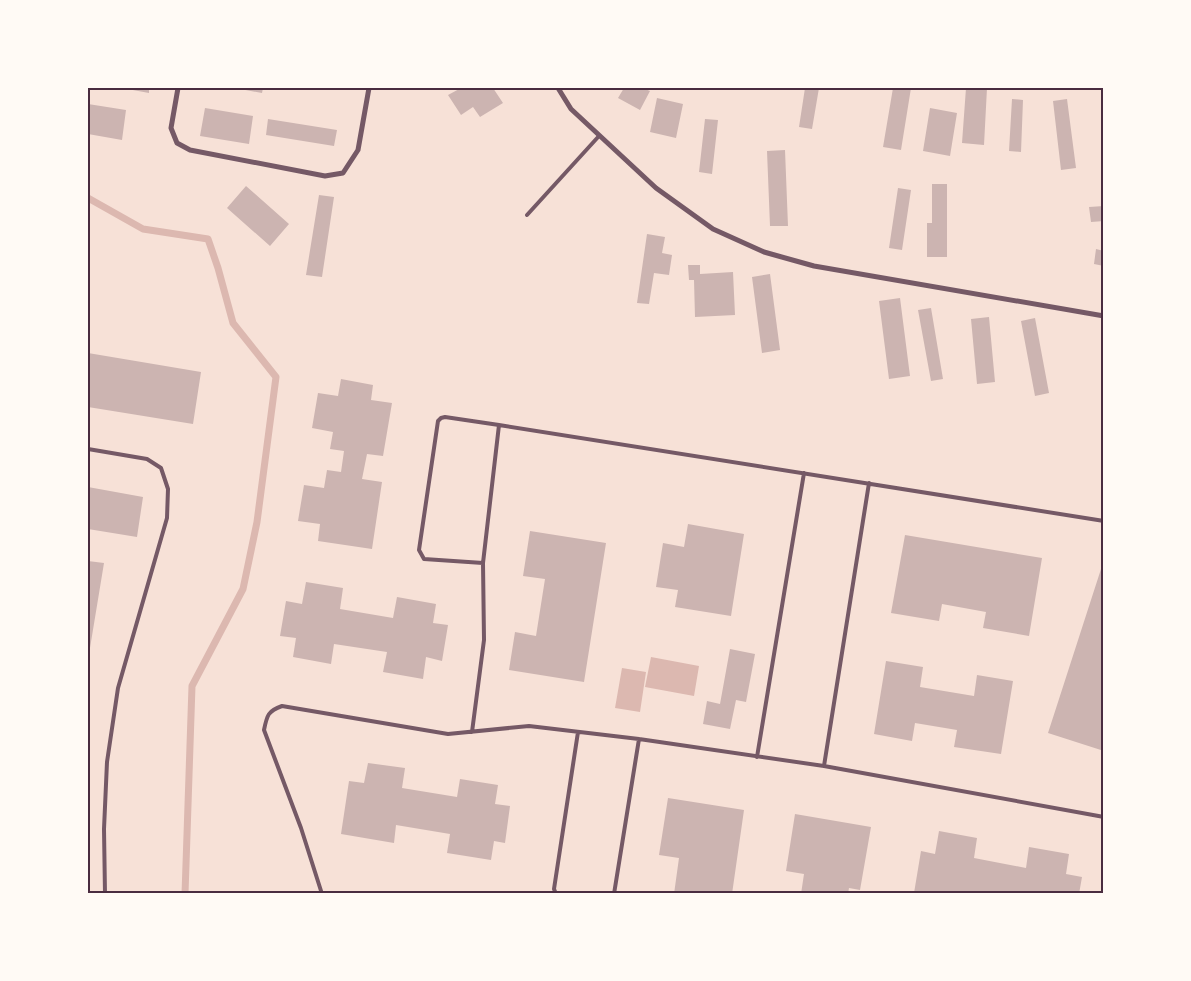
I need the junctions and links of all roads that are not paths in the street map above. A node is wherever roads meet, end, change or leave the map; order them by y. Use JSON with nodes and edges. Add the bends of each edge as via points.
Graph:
{"nodes":[{"id":1,"x":178,"y":88,"type":"edge"},
{"id":2,"x":369,"y":88,"type":"edge"},
{"id":3,"x":558,"y":88,"type":"edge"},
{"id":4,"x":600,"y":136,"type":"junction"},
{"id":5,"x":527,"y":215,"type":"dead end"},
{"id":6,"x":1104,"y":316,"type":"edge"},
{"id":7,"x":499,"y":425,"type":"junction"},
{"id":8,"x":88,"y":449,"type":"edge"},
{"id":9,"x":804,"y":473,"type":"junction"},
{"id":10,"x":869,"y":483,"type":"junction"},
{"id":11,"x":1104,"y":521,"type":"edge"},
{"id":12,"x":483,"y":563,"type":"junction"},
{"id":13,"x":472,"y":732,"type":"junction"},
{"id":14,"x":578,"y":732,"type":"junction"},
{"id":15,"x":640,"y":739,"type":"junction"},
{"id":16,"x":757,"y":757,"type":"junction"},
{"id":17,"x":824,"y":766,"type":"junction"},
{"id":18,"x":1104,"y":817,"type":"edge"},
{"id":19,"x":105,"y":894,"type":"edge"},
{"id":20,"x":322,"y":894,"type":"edge"},
{"id":21,"x":556,"y":894,"type":"edge"},
{"id":22,"x":614,"y":894,"type":"edge"}],
"edges":[{"from":1,"to":2,"type":"street","via":[[171,128],[177,143],[190,150],[325,176],[343,173],[358,150]]},
{"from":3,"to":4,"type":"street","via":[[571,109]]},
{"from":4,"to":5,"type":"lane"},
{"from":4,"to":6,"type":"street","via":[[656,188],[714,230],[764,252],[814,266]]},
{"from":7,"to":9,"type":"lane"},
{"from":7,"to":12,"type":"lane"},
{"from":7,"to":12,"type":"lane","via":[[445,417],[438,421],[419,550],[424,559]]},
{"from":8,"to":19,"type":"lane","via":[[147,459],[161,468],[168,490],[167,518],[118,688],[107,762]]},
{"from":9,"to":10,"type":"lane"},
{"from":9,"to":16,"type":"lane"},
{"from":10,"to":11,"type":"lane"},
{"from":10,"to":17,"type":"lane"},
{"from":12,"to":13,"type":"lane","via":[[484,640]]},
{"from":13,"to":14,"type":"lane","via":[[529,726]]},
{"from":13,"to":20,"type":"lane","via":[[448,734],[282,706],[272,709],[266,717],[264,730]]},
{"from":14,"to":15,"type":"lane"},
{"from":14,"to":21,"type":"lane","via":[[554,889]]},
{"from":15,"to":16,"type":"lane"},
{"from":15,"to":22,"type":"lane"},
{"from":16,"to":17,"type":"lane"},
{"from":17,"to":18,"type":"lane"}]}
